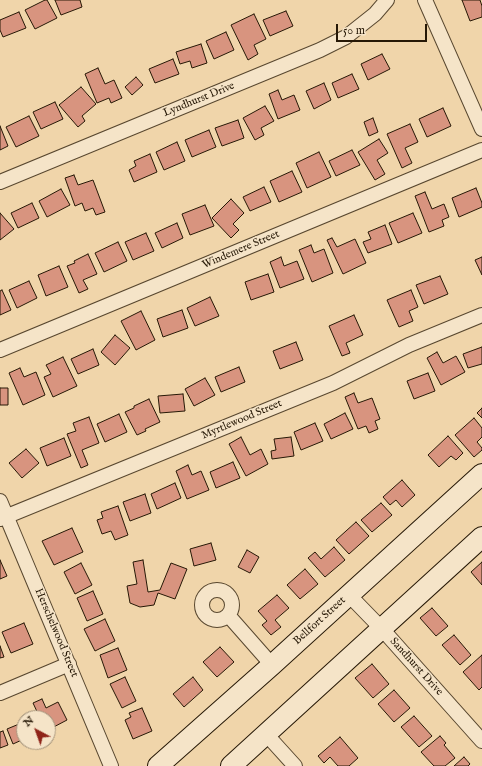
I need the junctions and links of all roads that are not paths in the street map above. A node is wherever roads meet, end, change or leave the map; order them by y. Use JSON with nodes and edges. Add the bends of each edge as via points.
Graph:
{"nodes":[{"id":1,"x":388,"y":0,"type":"edge"},
{"id":2,"x":425,"y":0,"type":"edge"},
{"id":3,"x":482,"y":129,"type":"edge"},
{"id":4,"x":482,"y":150,"type":"edge"},
{"id":5,"x":0,"y":182,"type":"edge"},
{"id":6,"x":482,"y":315,"type":"edge"},
{"id":7,"x":0,"y":350,"type":"edge"},
{"id":8,"x":482,"y":474,"type":"edge"},
{"id":9,"x":0,"y":501,"type":"edge"},
{"id":10,"x":3,"y":518,"type":"edge"},
{"id":11,"x":482,"y":537,"type":"edge"},
{"id":12,"x":349,"y":595,"type":"junction"},
{"id":13,"x":228,"y":615,"type":"dead end"},
{"id":14,"x":382,"y":629,"type":"junction"},
{"id":15,"x":69,"y":664,"type":"junction"},
{"id":16,"x":272,"y":665,"type":"junction"},
{"id":17,"x":0,"y":693,"type":"edge"},
{"id":18,"x":266,"y":734,"type":"junction"},
{"id":19,"x":482,"y":741,"type":"edge"},
{"id":20,"x":111,"y":766,"type":"edge"},
{"id":21,"x":158,"y":766,"type":"edge"},
{"id":22,"x":231,"y":766,"type":"edge"},
{"id":23,"x":294,"y":766,"type":"edge"}],
"edges":[{"from":1,"to":5,"type":"street","name":"Lyndhurst Drive","via":[[346,37],[320,50]]},
{"from":2,"to":3,"type":"street"},
{"from":4,"to":7,"type":"street","name":"Windemere Street"},
{"from":6,"to":10,"type":"street","name":"Myrtlewood Street","via":[[410,345],[334,382]]},
{"from":8,"to":12,"type":"main road","name":"Bellfort Street"},
{"from":9,"to":10,"type":"street","name":"Herschelwood Street"},
{"from":10,"to":15,"type":"street","name":"Herschelwood Street"},
{"from":11,"to":14,"type":"main road"},
{"from":12,"to":14,"type":"street","name":"Sandhurst Drive"},
{"from":12,"to":16,"type":"main road","name":"Bellfort Street"},
{"from":13,"to":16,"type":"street"},
{"from":14,"to":18,"type":"main road"},
{"from":14,"to":19,"type":"street","name":"Sandhurst Drive"},
{"from":15,"to":17,"type":"street"},
{"from":15,"to":20,"type":"street","name":"Herschelwood Street"},
{"from":16,"to":21,"type":"main road","name":"Bellfort Street"},
{"from":18,"to":22,"type":"main road"},
{"from":18,"to":23,"type":"street"}]}
